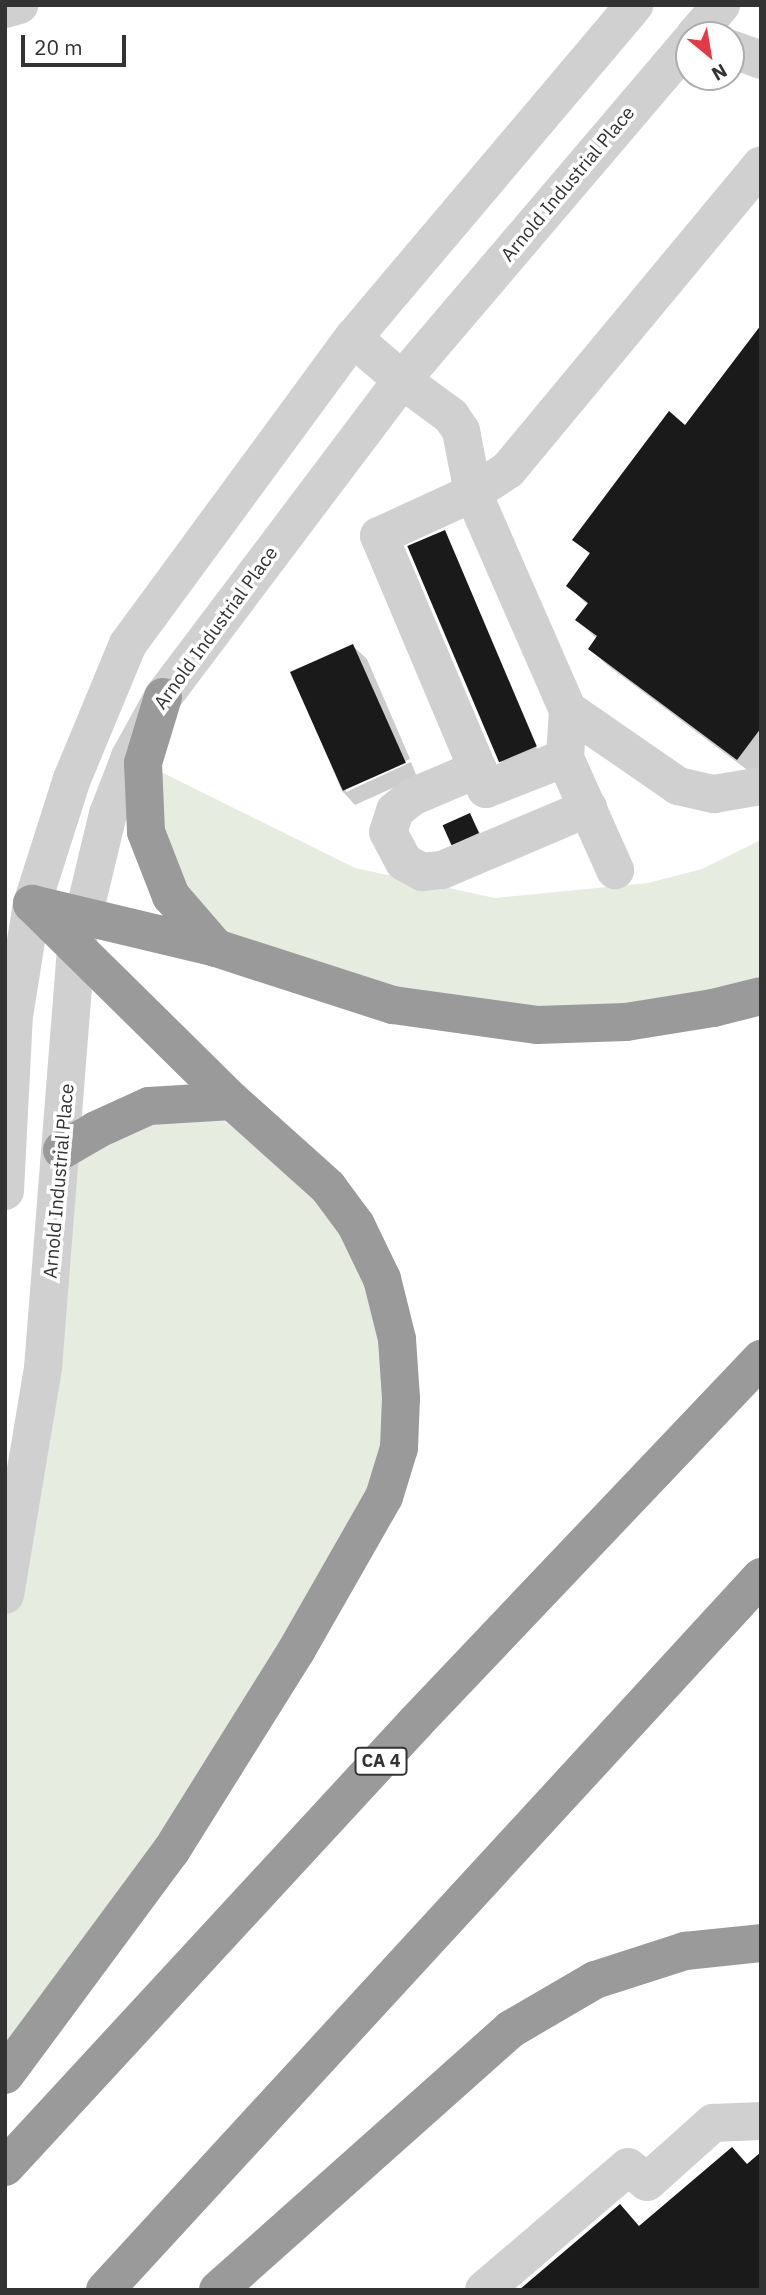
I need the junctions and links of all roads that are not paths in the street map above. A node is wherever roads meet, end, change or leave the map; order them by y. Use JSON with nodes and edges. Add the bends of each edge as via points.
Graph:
{"nodes":[{"id":1,"x":19,"y":5,"type":"edge"},
{"id":2,"x":634,"y":5,"type":"edge"},
{"id":3,"x":721,"y":5,"type":"edge"},
{"id":4,"x":5,"y":9,"type":"edge"},
{"id":5,"x":707,"y":21,"type":"edge"},
{"id":6,"x":675,"y":59,"type":"edge"},
{"id":7,"x":761,"y":165,"type":"edge"},
{"id":8,"x":353,"y":338,"type":"junction"},
{"id":9,"x":402,"y":380,"type":"junction"},
{"id":10,"x":473,"y":493,"type":"junction"},
{"id":11,"x":163,"y":697,"type":"junction"},
{"id":12,"x":568,"y":710,"type":"junction"},
{"id":13,"x":565,"y":758,"type":"junction"},
{"id":14,"x":478,"y":769,"type":"junction"},
{"id":15,"x":761,"y":786,"type":"edge"},
{"id":16,"x":588,"y":808,"type":"junction"},
{"id":17,"x":615,"y":870,"type":"dead end"},
{"id":18,"x":32,"y":904,"type":"junction"},
{"id":19,"x":80,"y":932,"type":"junction"},
{"id":20,"x":216,"y":948,"type":"junction"},
{"id":21,"x":761,"y":996,"type":"edge"},
{"id":22,"x":232,"y":1101,"type":"junction"},
{"id":23,"x":62,"y":1150,"type":"junction"},
{"id":24,"x":5,"y":1191,"type":"edge"},
{"id":25,"x":761,"y":1359,"type":"edge"},
{"id":26,"x":761,"y":1577,"type":"edge"},
{"id":27,"x":5,"y":1595,"type":"edge"},
{"id":28,"x":761,"y":1943,"type":"edge"},
{"id":29,"x":5,"y":2075,"type":"edge"},
{"id":30,"x":761,"y":2121,"type":"edge"},
{"id":31,"x":5,"y":2167,"type":"edge"},
{"id":32,"x":105,"y":2290,"type":"edge"},
{"id":33,"x":218,"y":2290,"type":"edge"},
{"id":34,"x":484,"y":2290,"type":"edge"}],
"edges":[{"from":1,"to":4,"type":"street"},
{"from":2,"to":8,"type":"street"},
{"from":3,"to":5,"type":"street"},
{"from":6,"to":9,"type":"street","name":"Arnold Industrial Place"},
{"from":7,"to":10,"type":"street","via":[[508,470]]},
{"from":8,"to":9,"type":"street"},
{"from":8,"to":18,"type":"street","via":[[128,644],[72,779]]},
{"from":9,"to":10,"type":"street","via":[[451,416],[461,431]]},
{"from":9,"to":11,"type":"street","name":"Arnold Industrial Place"},
{"from":10,"to":12,"type":"street"},
{"from":10,"to":14,"type":"street","via":[[379,536]]},
{"from":11,"to":19,"type":"street","name":"Arnold Industrial Place","via":[[130,757],[108,814]]},
{"from":11,"to":20,"type":"highway","via":[[143,763],[146,832],[171,896]]},
{"from":12,"to":13,"type":"street"},
{"from":12,"to":15,"type":"street","via":[[678,786],[714,794]]},
{"from":13,"to":14,"type":"street","via":[[486,789]]},
{"from":13,"to":16,"type":"street"},
{"from":14,"to":16,"type":"street","via":[[412,797],[395,811],[388,832],[404,862],[422,872],[442,870]]},
{"from":16,"to":17,"type":"street"},
{"from":18,"to":19,"type":"highway"},
{"from":18,"to":24,"type":"street","via":[[13,1016]]},
{"from":19,"to":20,"type":"highway"},
{"from":19,"to":22,"type":"highway"},
{"from":19,"to":23,"type":"street","name":"Arnold Industrial Place"},
{"from":20,"to":21,"type":"highway","via":[[393,1005],[537,1025],[626,1022]]},
{"from":22,"to":23,"type":"highway","via":[[149,1106]]},
{"from":22,"to":29,"type":"highway","via":[[328,1187],[356,1225],[382,1279],[397,1339],[399,1448],[382,1502],[296,1651],[177,1841]]},
{"from":23,"to":27,"type":"street","name":"Arnold Industrial Place","via":[[43,1368]]},
{"from":25,"to":31,"type":"highway","number":"CA 4","via":[[416,1722]]},
{"from":26,"to":32,"type":"highway"},
{"from":28,"to":33,"type":"highway","via":[[685,1951],[595,1980],[512,2029]]},
{"from":30,"to":34,"type":"street","via":[[713,2123],[647,2182],[628,2167]]}]}
